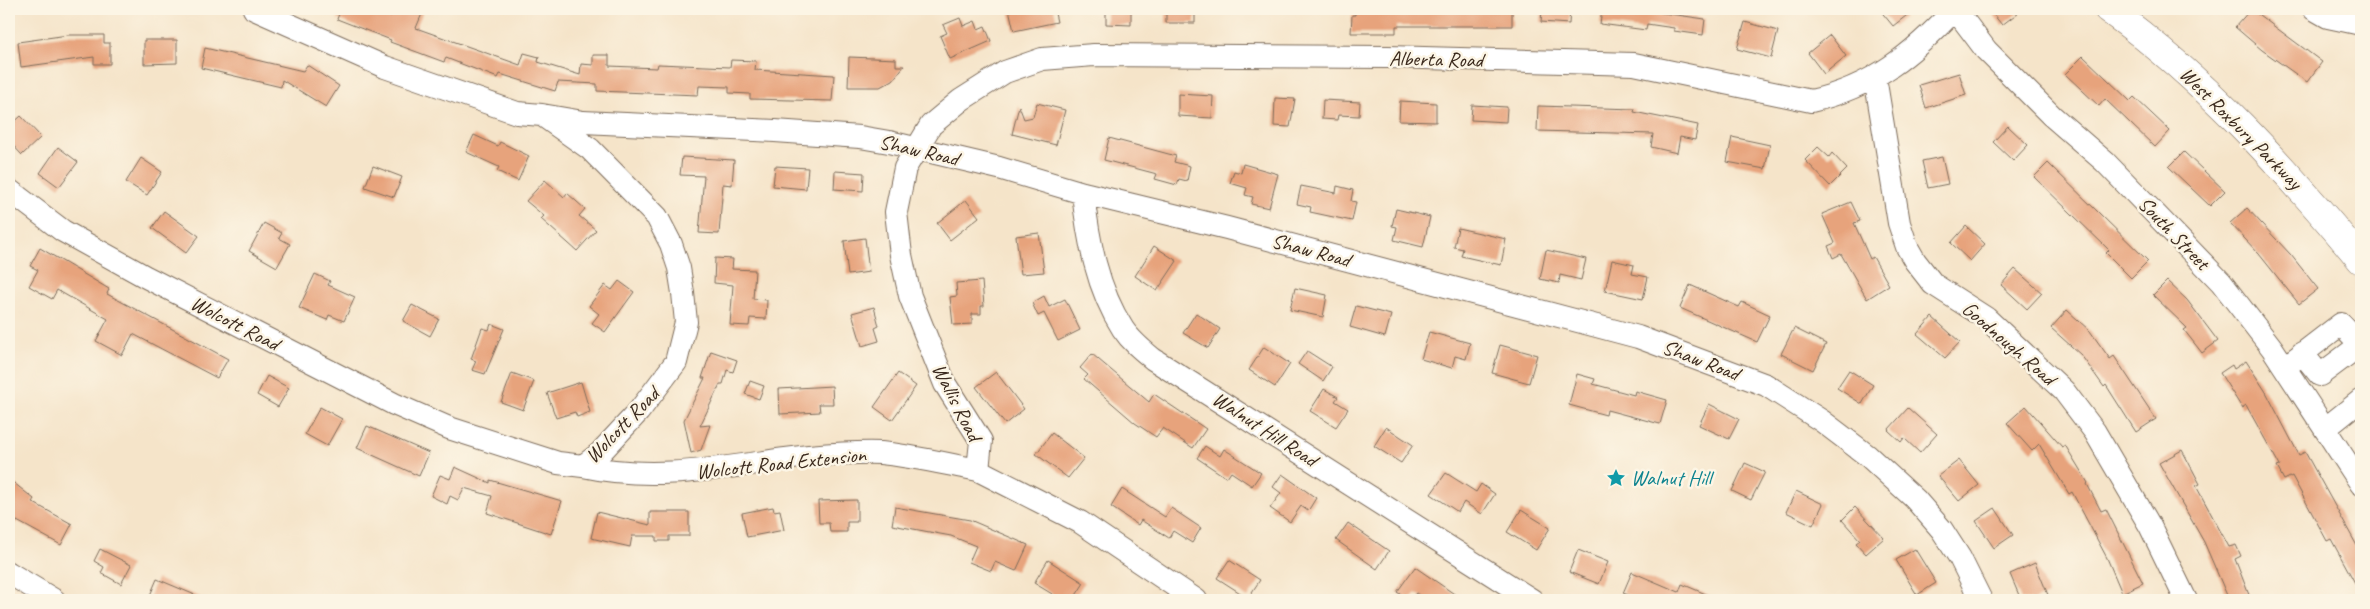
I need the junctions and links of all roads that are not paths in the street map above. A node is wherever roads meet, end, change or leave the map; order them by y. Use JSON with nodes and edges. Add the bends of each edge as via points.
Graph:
{"nodes":[{"id":1,"x":254,"y":9,"type":"edge"},
{"id":2,"x":1955,"y":9,"type":"edge"},
{"id":3,"x":2108,"y":9,"type":"edge"},
{"id":4,"x":2314,"y":9,"type":"edge"},
{"id":5,"x":2361,"y":24,"type":"edge"},
{"id":6,"x":1874,"y":76,"type":"junction"},
{"id":7,"x":542,"y":115,"type":"junction"},
{"id":8,"x":915,"y":150,"type":"junction"},
{"id":9,"x":9,"y":190,"type":"edge"},
{"id":10,"x":1083,"y":193,"type":"junction"},
{"id":11,"x":2361,"y":260,"type":"edge"},
{"id":12,"x":2361,"y":345,"type":"edge"},
{"id":13,"x":2285,"y":367,"type":"junction"},
{"id":14,"x":2361,"y":400,"type":"edge"},
{"id":15,"x":2326,"y":428,"type":"junction"},
{"id":16,"x":583,"y":466,"type":"junction"},
{"id":17,"x":978,"y":470,"type":"junction"},
{"id":18,"x":2361,"y":484,"type":"edge"},
{"id":19,"x":9,"y":573,"type":"edge"},
{"id":20,"x":54,"y":600,"type":"edge"},
{"id":21,"x":1195,"y":600,"type":"edge"},
{"id":22,"x":1532,"y":600,"type":"edge"},
{"id":23,"x":1980,"y":600,"type":"edge"},
{"id":24,"x":2186,"y":600,"type":"edge"}],
"edges":[{"from":1,"to":7,"type":"street","via":[[385,67],[517,114]]},
{"from":2,"to":6,"type":"street","name":"Alberta Road","via":[[1906,57]]},
{"from":2,"to":13,"type":"street","name":"South Street","via":[[1986,50],[2052,116],[2106,162],[2221,282]]},
{"from":3,"to":11,"type":"main road","name":"West Roxbury Parkway","via":[[2185,70],[2230,111],[2293,178]]},
{"from":4,"to":5,"type":"street","via":[[2328,17]]},
{"from":6,"to":8,"type":"street","name":"Alberta Road","via":[[1840,94],[1811,100],[1634,64],[1388,57],[1042,59],[1005,72],[961,100],[931,124]]},
{"from":6,"to":24,"type":"street","name":"Goodnough Road","via":[[1906,247],[1933,284],[1986,318],[2064,391],[2095,432],[2145,517]]},
{"from":7,"to":8,"type":"street","name":"Shaw Road","via":[[583,122],[860,137]]},
{"from":7,"to":16,"type":"street","name":"Wolcott Road","via":[[590,149],[657,217],[679,268],[685,312],[686,322],[676,362],[639,411],[600,453]]},
{"from":8,"to":10,"type":"street","name":"Shaw Road","via":[[999,168]]},
{"from":8,"to":17,"type":"street","name":"Wallis Road","via":[[905,168],[896,212],[901,255],[910,296],[941,376],[981,441]]},
{"from":9,"to":16,"type":"street","name":"Wolcott Road","via":[[63,231],[394,404],[449,428],[558,463]]},
{"from":10,"to":22,"type":"street","name":"Walnut Hill Road","via":[[1086,227],[1094,260],[1108,300],[1123,329],[1136,345],[1153,359]]},
{"from":10,"to":23,"type":"street","name":"Shaw Road","via":[[1638,336],[1766,385],[1868,456],[1915,499],[1942,530]]},
{"from":12,"to":13,"type":"street","via":[[2320,375],[2302,354]]},
{"from":13,"to":15,"type":"street","name":"South Street"},
{"from":14,"to":15,"type":"street"},
{"from":15,"to":18,"type":"street","name":"South Street"},
{"from":16,"to":17,"type":"street","name":"Wolcott Road Extension","via":[[612,472],[661,474],[722,470],[810,456],[880,453]]},
{"from":17,"to":21,"type":"street","name":"Wallis Road","via":[[1080,522]]},
{"from":19,"to":20,"type":"street"}]}
